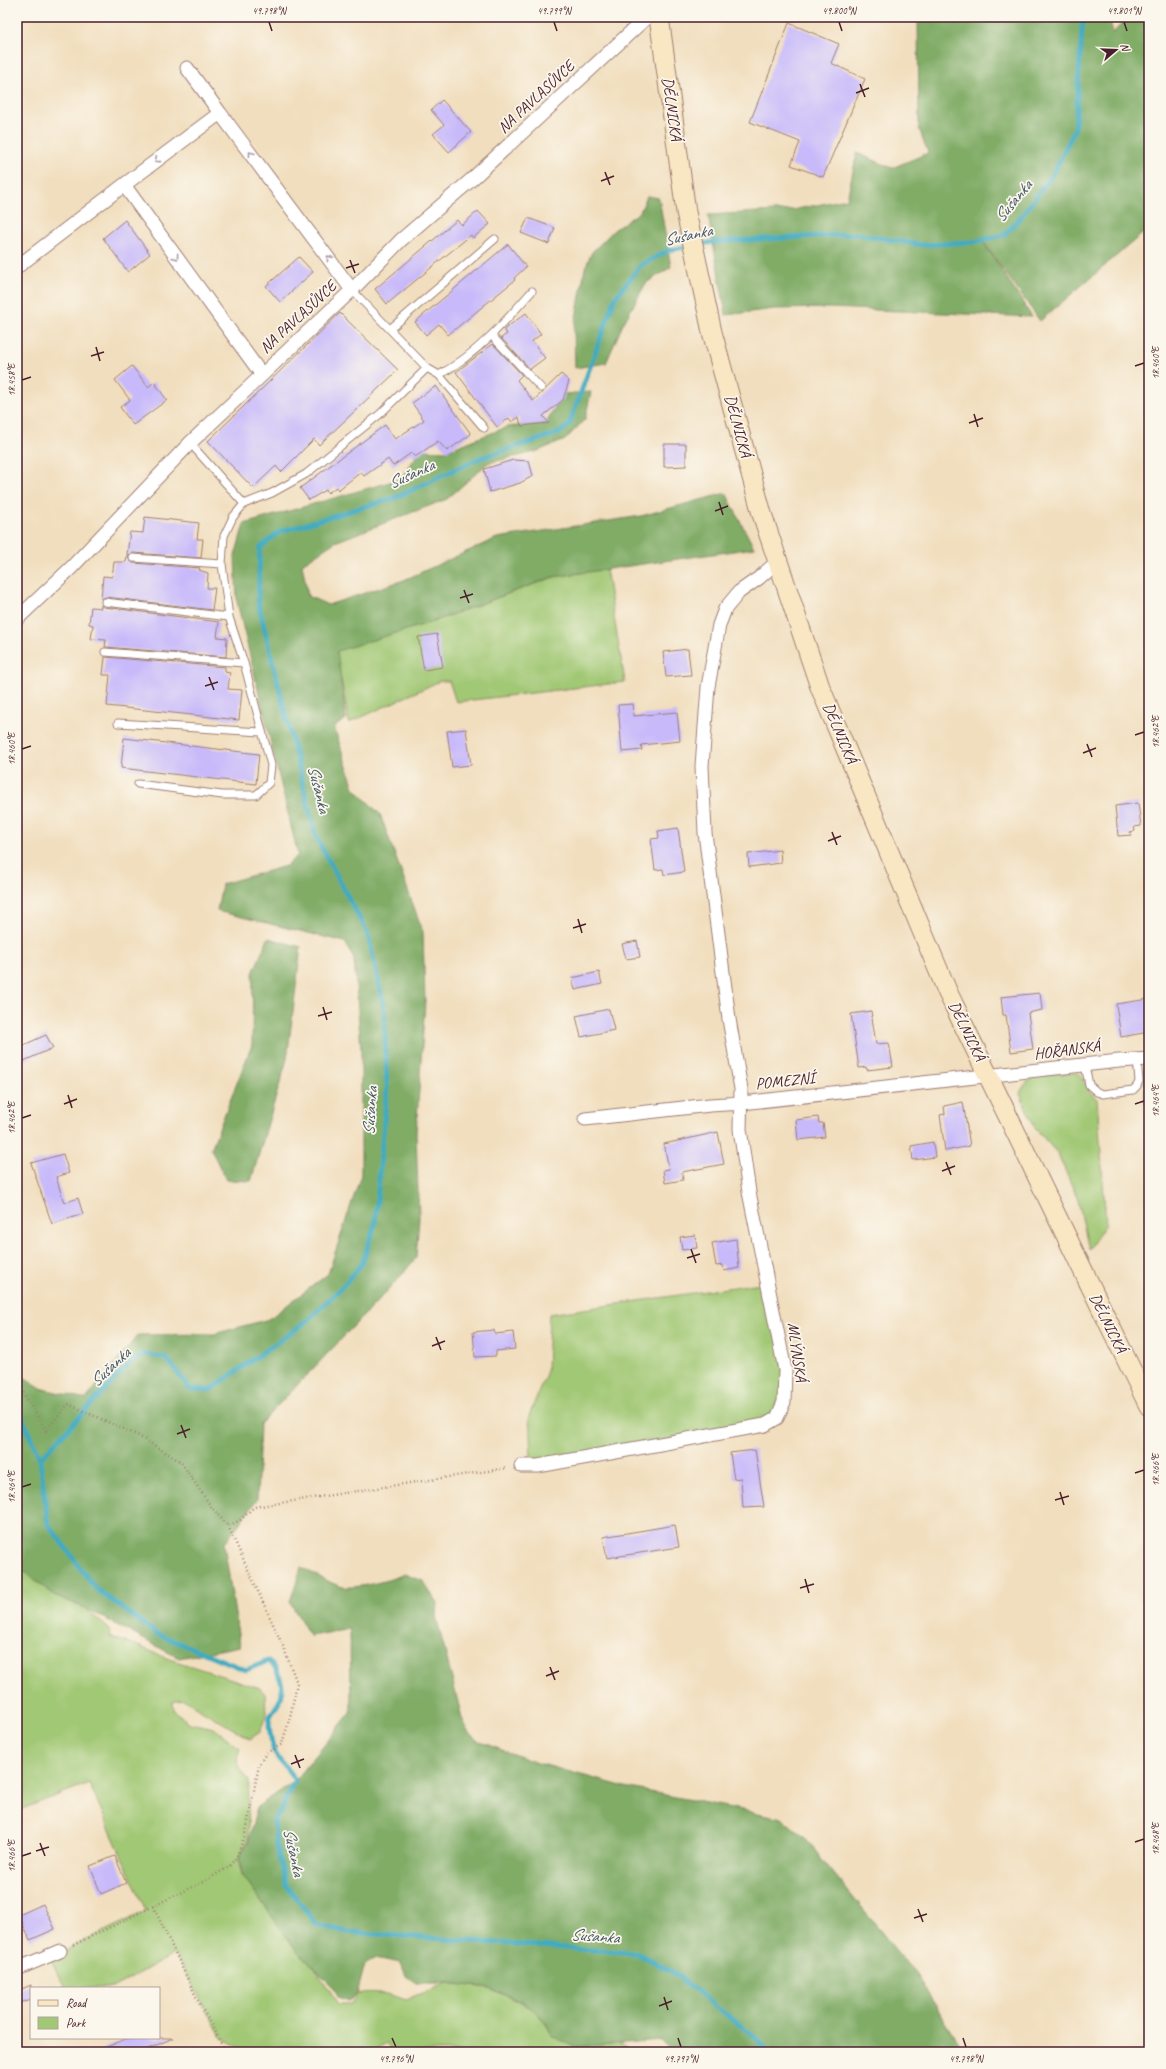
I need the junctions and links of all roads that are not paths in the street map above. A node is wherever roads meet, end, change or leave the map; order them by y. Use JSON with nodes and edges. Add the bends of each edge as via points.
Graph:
{"nodes":[{"id":1,"x":647,"y":17,"type":"edge"},
{"id":2,"x":659,"y":17,"type":"edge"},
{"id":3,"x":187,"y":68,"type":"dead end"},
{"id":4,"x":220,"y":113,"type":"junction"},
{"id":5,"x":124,"y":185,"type":"junction"},
{"id":6,"x":495,"y":239,"type":"dead end"},
{"id":7,"x":17,"y":267,"type":"edge"},
{"id":8,"x":352,"y":290,"type":"junction"},
{"id":9,"x":532,"y":291,"type":"dead end"},
{"id":10,"x":390,"y":329,"type":"junction"},
{"id":11,"x":492,"y":336,"type":"junction"},
{"id":12,"x":428,"y":368,"type":"junction"},
{"id":13,"x":262,"y":375,"type":"junction"},
{"id":14,"x":439,"y":375,"type":"junction"},
{"id":15,"x":541,"y":388,"type":"dead end"},
{"id":16,"x":484,"y":428,"type":"dead end"},
{"id":17,"x":190,"y":443,"type":"junction"},
{"id":18,"x":244,"y":504,"type":"junction"},
{"id":19,"x":133,"y":558,"type":"dead end"},
{"id":20,"x":778,"y":561,"type":"junction"},
{"id":21,"x":222,"y":564,"type":"junction"},
{"id":22,"x":105,"y":602,"type":"dead end"},
{"id":23,"x":229,"y":617,"type":"junction"},
{"id":24,"x":17,"y":619,"type":"edge"},
{"id":25,"x":105,"y":652,"type":"dead end"},
{"id":26,"x":244,"y":663,"type":"junction"},
{"id":27,"x":118,"y":723,"type":"dead end"},
{"id":28,"x":262,"y":732,"type":"junction"},
{"id":29,"x":138,"y":784,"type":"dead end"},
{"id":30,"x":1143,"y":1060,"type":"edge"},
{"id":31,"x":1085,"y":1065,"type":"junction"},
{"id":32,"x":989,"y":1076,"type":"junction"},
{"id":33,"x":742,"y":1103,"type":"junction"},
{"id":34,"x":585,"y":1119,"type":"dead end"},
{"id":35,"x":1149,"y":1406,"type":"edge"},
{"id":36,"x":521,"y":1466,"type":"road end"},
{"id":37,"x":60,"y":1951,"type":"road end"},
{"id":38,"x":17,"y":1969,"type":"edge"}],
"edges":[{"from":1,"to":8,"type":"street","name":"NA PAVLASŮVCE","via":[[401,240]]},
{"from":2,"to":20,"type":"main road","name":"DĚLNICKÁ","via":[[686,212],[708,310],[762,514]]},
{"from":3,"to":4,"type":"street"},
{"from":4,"to":5,"type":"street","one_way":true},
{"from":8,"to":4,"type":"street","one_way":true},
{"from":5,"to":7,"type":"street"},
{"from":5,"to":13,"type":"street","one_way":true},
{"from":6,"to":10,"type":"lane"},
{"from":8,"to":10,"type":"lane"},
{"from":8,"to":13,"type":"street","name":"NA PAVLASŮVCE"},
{"from":9,"to":11,"type":"lane"},
{"from":10,"to":12,"type":"lane"},
{"from":11,"to":14,"type":"lane","via":[[458,365]]},
{"from":11,"to":15,"type":"lane"},
{"from":12,"to":14,"type":"lane"},
{"from":12,"to":18,"type":"lane","via":[[380,414],[306,474],[272,493]]},
{"from":13,"to":17,"type":"street","name":"NA PAVLASŮVCE"},
{"from":14,"to":16,"type":"lane"},
{"from":17,"to":18,"type":"lane"},
{"from":17,"to":24,"type":"street","name":"NA PAVLASŮVCE","via":[[71,568]]},
{"from":18,"to":21,"type":"lane","via":[[233,517],[224,536]]},
{"from":19,"to":21,"type":"lane"},
{"from":20,"to":32,"type":"main road","name":"DĚLNICKÁ","via":[[820,687],[948,993]]},
{"from":20,"to":33,"type":"street","name":"MLÝNSKÁ","via":[[739,592],[725,609],[719,624],[708,687],[702,766],[705,833]]},
{"from":21,"to":23,"type":"lane"},
{"from":22,"to":23,"type":"lane"},
{"from":23,"to":26,"type":"lane"},
{"from":25,"to":26,"type":"lane"},
{"from":26,"to":28,"type":"lane"},
{"from":27,"to":28,"type":"lane"},
{"from":28,"to":29,"type":"lane","via":[[271,771],[269,783],[256,795],[222,795]]},
{"from":30,"to":31,"type":"street","name":"HOŘANSKÁ"},
{"from":30,"to":31,"type":"lane","via":[[1137,1086],[1133,1090],[1103,1094],[1089,1085]]},
{"from":31,"to":32,"type":"street","name":"HOŘANSKÁ"},
{"from":32,"to":33,"type":"street","name":"POMEZNÍ"},
{"from":32,"to":35,"type":"main road","name":"DĚLNICKÁ"},
{"from":33,"to":34,"type":"street","name":"POMEZNÍ"},
{"from":33,"to":36,"type":"street","name":"MLÝNSKÁ","via":[[739,1115],[740,1129],[749,1192],[785,1370],[784,1402],[777,1418],[750,1429],[538,1466]]},
{"from":37,"to":38,"type":"street"}]}
